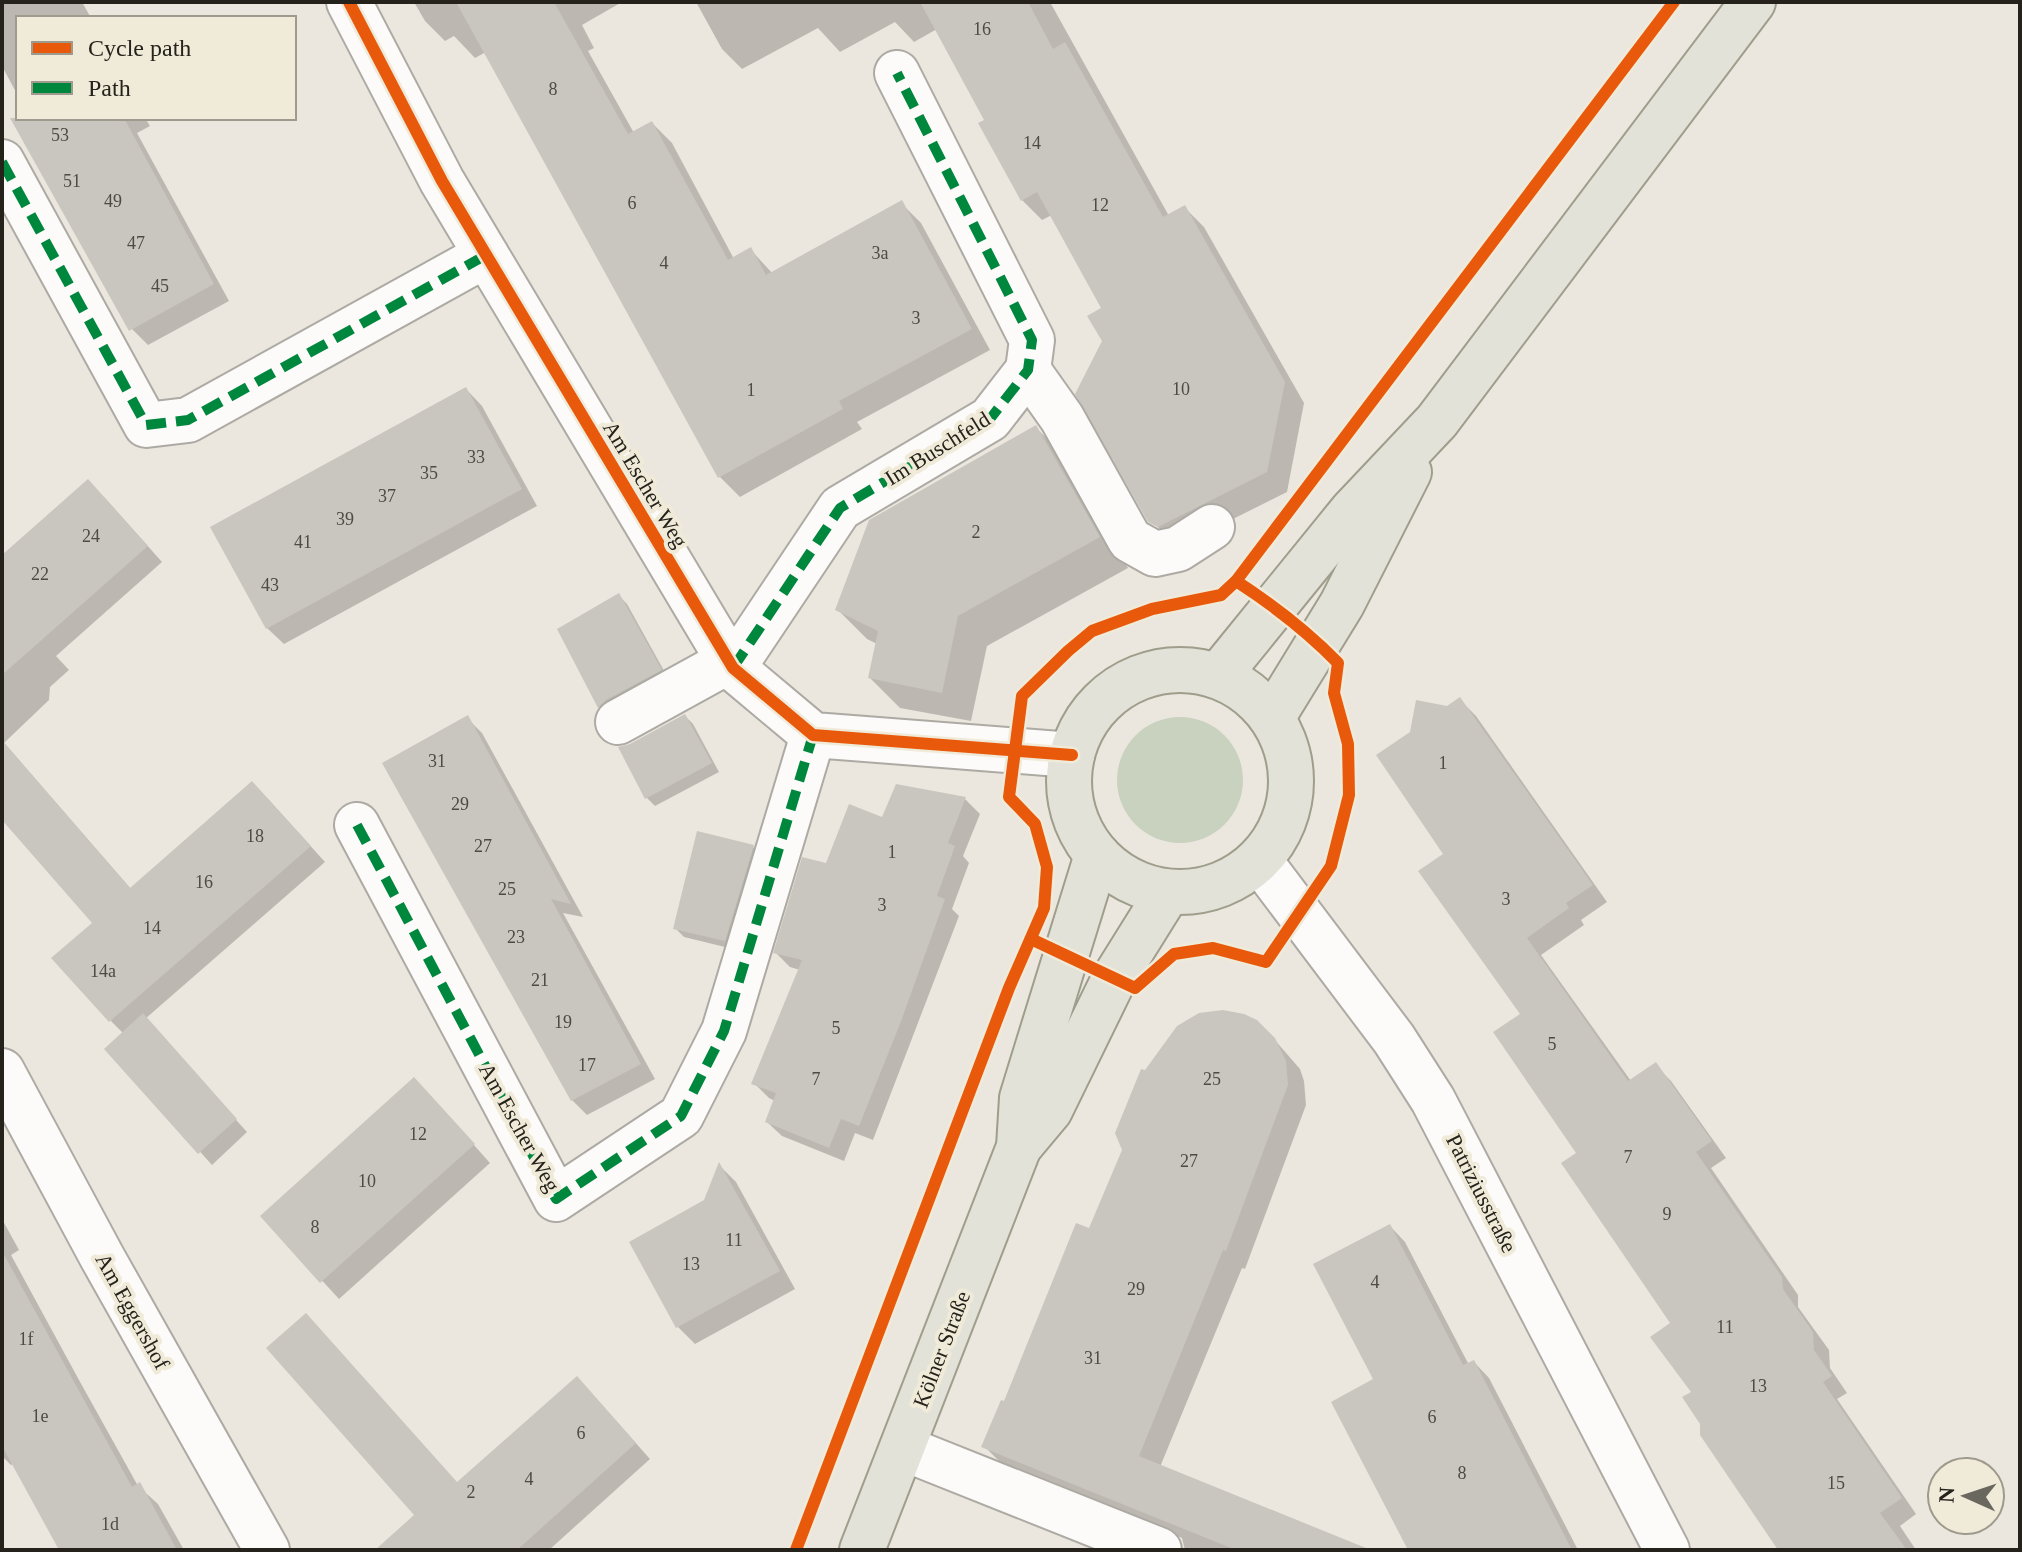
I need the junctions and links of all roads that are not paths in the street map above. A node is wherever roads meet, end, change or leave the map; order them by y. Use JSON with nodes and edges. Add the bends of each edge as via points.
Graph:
{"nodes":[{"id":1,"x":349,"y":2,"type":"edge"},
{"id":2,"x":1753,"y":2,"type":"edge"},
{"id":3,"x":897,"y":73,"type":"dead end"},
{"id":4,"x":2,"y":162,"type":"edge"},
{"id":5,"x":486,"y":255,"type":"junction"},
{"id":6,"x":1028,"y":370,"type":"junction"},
{"id":7,"x":1437,"y":421,"type":"junction"},
{"id":8,"x":1212,"y":527,"type":"dead end"},
{"id":9,"x":731,"y":664,"type":"junction"},
{"id":10,"x":1218,"y":676,"type":"junction"},
{"id":11,"x":1272,"y":718,"type":"junction"},
{"id":12,"x":618,"y":722,"type":"dead end"},
{"id":13,"x":813,"y":735,"type":"junction"},
{"id":14,"x":1072,"y":755,"type":"junction"},
{"id":15,"x":357,"y":825,"type":"dead end"},
{"id":16,"x":1097,"y":855,"type":"junction"},
{"id":17,"x":1259,"y":860,"type":"junction"},
{"id":18,"x":1168,"y":892,"type":"junction"},
{"id":19,"x":2,"y":1071,"type":"edge"},
{"id":20,"x":1019,"y":1147,"type":"junction"},
{"id":21,"x":903,"y":1448,"type":"junction"},
{"id":22,"x":267,"y":1550,"type":"edge"},
{"id":23,"x":862,"y":1550,"type":"edge"},
{"id":24,"x":1159,"y":1550,"type":"edge"},
{"id":25,"x":1667,"y":1550,"type":"edge"}],
"edges":[{"from":1,"to":5,"type":"street","name":"Am Escher Weg"},
{"from":2,"to":7,"type":"main road"},
{"from":3,"to":6,"type":"street","via":[[1032,340]]},
{"from":4,"to":5,"type":"street","via":[[146,425],[188,420]]},
{"from":5,"to":9,"type":"street","name":"Am Escher Weg"},
{"from":6,"to":8,"type":"street","via":[[1062,418],[1130,540],[1155,554],[1178,549]]},
{"from":6,"to":9,"type":"street","name":"Im Buschfeld","via":[[990,419],[840,508]]},
{"from":7,"to":10,"type":"main road","via":[[1352,511]]},
{"from":7,"to":11,"type":"main road","via":[[1342,604]]},
{"from":9,"to":12,"type":"street"},
{"from":9,"to":13,"type":"street","name":"Am Escher Weg"},
{"from":10,"to":11,"type":"main road","via":[[1245,691]]},
{"from":10,"to":14,"type":"main road","via":[[1187,669],[1156,672],[1126,683],[1082,726]]},
{"from":11,"to":17,"type":"main road","via":[[1287,753],[1291,791],[1281,828]]},
{"from":13,"to":14,"type":"street"},
{"from":13,"to":15,"type":"street","name":"Am Escher Weg","via":[[724,1031],[681,1116],[556,1199]]},
{"from":14,"to":16,"type":"main road","via":[[1069,791],[1077,825]]},
{"from":16,"to":18,"type":"main road","via":[[1129,880]]},
{"from":16,"to":20,"type":"main road","name":"Kölner Straße","via":[[1022,1098]]},
{"from":17,"to":18,"type":"main road","via":[[1233,880],[1201,890]]},
{"from":17,"to":25,"type":"street","name":"Patriziusstraße","via":[[1394,1039],[1433,1100]]},
{"from":18,"to":20,"type":"main road","name":"Kölner Straße","via":[[1115,977],[1050,1110]]},
{"from":19,"to":22,"type":"street","name":"Am Eggershof"},
{"from":20,"to":21,"type":"main road","name":"Kölner Straße"},
{"from":21,"to":23,"type":"main road","name":"Kölner Straße"},
{"from":21,"to":24,"type":"street"}]}
